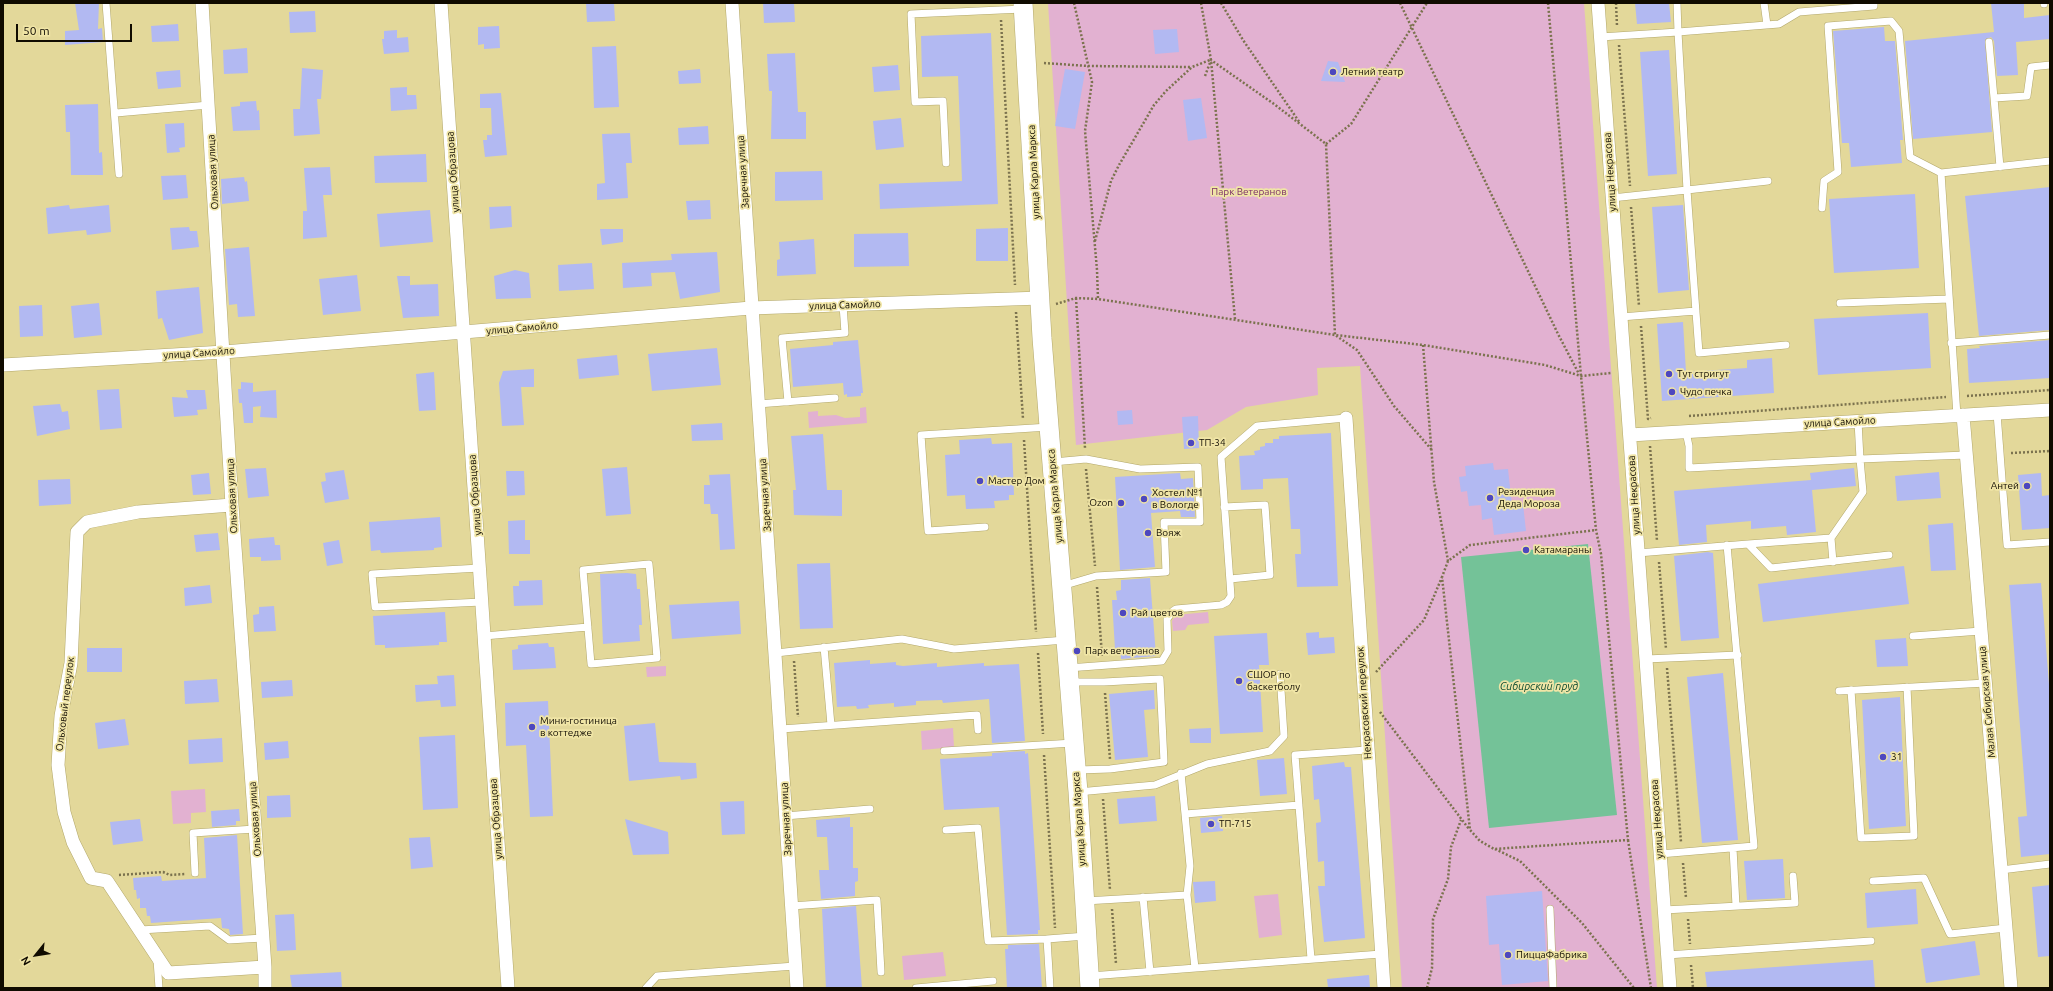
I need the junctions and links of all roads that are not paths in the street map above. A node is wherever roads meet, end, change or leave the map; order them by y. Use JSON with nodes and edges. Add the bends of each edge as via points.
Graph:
{"nodes":[{"id":1,"x":106,"y":3,"type":"edge"},
{"id":2,"x":202,"y":3,"type":"edge"},
{"id":3,"x":441,"y":3,"type":"edge"},
{"id":4,"x":732,"y":3,"type":"edge"},
{"id":5,"x":1598,"y":3,"type":"edge"},
{"id":6,"x":1677,"y":3,"type":"edge"},
{"id":7,"x":1764,"y":3,"type":"edge"},
{"id":8,"x":1874,"y":3,"type":"edge"},
{"id":9,"x":1023,"y":6,"type":"edge"},
{"id":10,"x":1767,"y":25,"type":"junction"},
{"id":11,"x":1678,"y":32,"type":"junction"},
{"id":12,"x":1600,"y":37,"type":"junction"},
{"id":13,"x":1989,"y":42,"type":"dead end"},
{"id":14,"x":2050,"y":65,"type":"edge"},
{"id":15,"x":1994,"y":98,"type":"junction"},
{"id":16,"x":208,"y":105,"type":"junction"},
{"id":17,"x":116,"y":113,"type":"junction"},
{"id":18,"x":2050,"y":162,"type":"edge"},
{"id":19,"x":946,"y":163,"type":"dead end"},
{"id":20,"x":2000,"y":167,"type":"junction"},
{"id":21,"x":1941,"y":173,"type":"junction"},
{"id":22,"x":119,"y":174,"type":"dead end"},
{"id":23,"x":1768,"y":181,"type":"dead end"},
{"id":24,"x":1687,"y":190,"type":"junction"},
{"id":25,"x":1612,"y":198,"type":"junction"},
{"id":26,"x":1822,"y":208,"type":"dead end"},
{"id":27,"x":1949,"y":299,"type":"junction"},
{"id":28,"x":1840,"y":303,"type":"dead end"},
{"id":29,"x":1041,"y":304,"type":"junction"},
{"id":30,"x":843,"y":305,"type":"junction"},
{"id":31,"x":752,"y":308,"type":"junction"},
{"id":32,"x":1696,"y":311,"type":"junction"},
{"id":33,"x":1621,"y":317,"type":"junction"},
{"id":34,"x":464,"y":333,"type":"junction"},
{"id":35,"x":2050,"y":335,"type":"edge"},
{"id":36,"x":1951,"y":343,"type":"junction"},
{"id":37,"x":1786,"y":345,"type":"dead end"},
{"id":38,"x":224,"y":352,"type":"junction"},
{"id":39,"x":3,"y":365,"type":"edge"},
{"id":40,"x":835,"y":398,"type":"dead end"},
{"id":41,"x":788,"y":402,"type":"junction"},
{"id":42,"x":758,"y":404,"type":"junction"},
{"id":43,"x":2050,"y":410,"type":"edge"},
{"id":44,"x":1997,"y":413,"type":"junction"},
{"id":45,"x":1960,"y":415,"type":"junction"},
{"id":46,"x":1346,"y":418,"type":"joint"},
{"id":47,"x":1858,"y":421,"type":"junction"},
{"id":48,"x":1050,"y":427,"type":"junction"},
{"id":49,"x":1686,"y":432,"type":"junction"},
{"id":50,"x":1630,"y":435,"type":"junction"},
{"id":51,"x":1967,"y":455,"type":"junction"},
{"id":52,"x":1860,"y":459,"type":"junction"},
{"id":53,"x":1052,"y":462,"type":"junction"},
{"id":54,"x":232,"y":505,"type":"junction"},
{"id":55,"x":1224,"y":506,"type":"junction"},
{"id":56,"x":985,"y":527,"type":"dead end"},
{"id":57,"x":1830,"y":538,"type":"junction"},
{"id":58,"x":2050,"y":542,"type":"edge"},
{"id":59,"x":1748,"y":544,"type":"junction"},
{"id":60,"x":1728,"y":546,"type":"junction"},
{"id":61,"x":1638,"y":553,"type":"junction"},
{"id":62,"x":1889,"y":555,"type":"dead end"},
{"id":63,"x":1833,"y":562,"type":"junction"},
{"id":64,"x":480,"y":568,"type":"junction"},
{"id":65,"x":1230,"y":579,"type":"junction"},
{"id":66,"x":1062,"y":586,"type":"junction"},
{"id":67,"x":482,"y":602,"type":"junction"},
{"id":68,"x":588,"y":627,"type":"junction"},
{"id":69,"x":1981,"y":631,"type":"junction"},
{"id":70,"x":484,"y":636,"type":"junction"},
{"id":71,"x":1913,"y":636,"type":"dead end"},
{"id":72,"x":1066,"y":640,"type":"junction"},
{"id":73,"x":824,"y":648,"type":"junction"},
{"id":74,"x":776,"y":653,"type":"junction"},
{"id":75,"x":1738,"y":655,"type":"junction"},
{"id":76,"x":1646,"y":658,"type":"junction"},
{"id":77,"x":1280,"y":674,"type":"dead end"},
{"id":78,"x":1068,"y":675,"type":"junction"},
{"id":79,"x":1986,"y":683,"type":"junction"},
{"id":80,"x":1907,"y":687,"type":"junction"},
{"id":81,"x":1851,"y":690,"type":"junction"},
{"id":82,"x":1839,"y":691,"type":"dead end"},
{"id":83,"x":831,"y":725,"type":"junction"},
{"id":84,"x":781,"y":729,"type":"junction"},
{"id":85,"x":978,"y":730,"type":"dead end"},
{"id":86,"x":1073,"y":743,"type":"junction"},
{"id":87,"x":1368,"y":750,"type":"junction"},
{"id":88,"x":944,"y":751,"type":"dead end"},
{"id":89,"x":1076,"y":770,"type":"junction"},
{"id":90,"x":1181,"y":773,"type":"junction"},
{"id":91,"x":1078,"y":792,"type":"junction"},
{"id":92,"x":1299,"y":805,"type":"junction"},
{"id":93,"x":870,"y":809,"type":"dead end"},
{"id":94,"x":1185,"y":814,"type":"junction"},
{"id":95,"x":785,"y":816,"type":"junction"},
{"id":96,"x":255,"y":829,"type":"junction"},
{"id":97,"x":946,"y":830,"type":"dead end"},
{"id":98,"x":1733,"y":848,"type":"junction"},
{"id":99,"x":1660,"y":854,"type":"junction"},
{"id":100,"x":2050,"y":864,"type":"edge"},
{"id":101,"x":2001,"y":870,"type":"junction"},
{"id":102,"x":195,"y":873,"type":"road end"},
{"id":103,"x":1793,"y":876,"type":"dead end"},
{"id":104,"x":1873,"y":880,"type":"dead end"},
{"id":105,"x":1187,"y":895,"type":"junction"},
{"id":106,"x":1143,"y":897,"type":"junction"},
{"id":107,"x":1084,"y":901,"type":"junction"},
{"id":108,"x":791,"y":906,"type":"junction"},
{"id":109,"x":1736,"y":906,"type":"junction"},
{"id":110,"x":1550,"y":909,"type":"dead end"},
{"id":111,"x":1664,"y":910,"type":"junction"},
{"id":112,"x":2006,"y":928,"type":"junction"},
{"id":113,"x":140,"y":930,"type":"junction"},
{"id":114,"x":1087,"y":936,"type":"junction"},
{"id":115,"x":263,"y":938,"type":"junction"},
{"id":116,"x":1046,"y":939,"type":"junction"},
{"id":117,"x":1871,"y":941,"type":"dead end"},
{"id":118,"x":1381,"y":954,"type":"junction"},
{"id":119,"x":1667,"y":955,"type":"junction"},
{"id":120,"x":156,"y":956,"type":"junction"},
{"id":121,"x":1310,"y":959,"type":"junction"},
{"id":122,"x":795,"y":966,"type":"junction"},
{"id":123,"x":265,"y":967,"type":"junction"},
{"id":124,"x":1195,"y":968,"type":"junction"},
{"id":125,"x":881,"y":972,"type":"dead end"},
{"id":126,"x":1150,"y":972,"type":"junction"},
{"id":127,"x":993,"y":982,"type":"dead end"},
{"id":128,"x":1090,"y":982,"type":"edge"},
{"id":129,"x":159,"y":988,"type":"edge"},
{"id":130,"x":265,"y":988,"type":"edge"},
{"id":131,"x":508,"y":988,"type":"edge"},
{"id":132,"x":646,"y":988,"type":"edge"},
{"id":133,"x":797,"y":988,"type":"edge"},
{"id":134,"x":916,"y":988,"type":"edge"},
{"id":135,"x":1050,"y":988,"type":"edge"},
{"id":136,"x":1384,"y":988,"type":"edge"},
{"id":137,"x":1553,"y":988,"type":"edge"},
{"id":138,"x":1670,"y":988,"type":"edge"},
{"id":139,"x":2011,"y":988,"type":"edge"}],
"edges":[{"from":1,"to":17,"type":"lane"},
{"from":2,"to":16,"type":"street","name":"Ольховая улица"},
{"from":3,"to":34,"type":"street","name":"улица Образцова"},
{"from":4,"to":31,"type":"street","name":"Заречная улица"},
{"from":5,"to":12,"type":"street","name":"улица Некрасова"},
{"from":6,"to":11,"type":"lane"},
{"from":7,"to":10,"type":"lane"},
{"from":8,"to":10,"type":"lane","via":[[1874,6],[1799,12],[1779,24]]},
{"from":9,"to":19,"type":"lane","via":[[1001,10],[911,14],[915,102],[943,101]]},
{"from":9,"to":29,"type":"street","name":"улица Карла Маркса"},
{"from":10,"to":11,"type":"lane"},
{"from":11,"to":12,"type":"lane"},
{"from":11,"to":24,"type":"lane"},
{"from":12,"to":25,"type":"street","name":"улица Некрасова"},
{"from":13,"to":15,"type":"lane"},
{"from":14,"to":15,"type":"lane","via":[[2031,67],[2027,96]]},
{"from":15,"to":20,"type":"lane"},
{"from":16,"to":17,"type":"lane"},
{"from":16,"to":38,"type":"street","name":"Ольховая улица"},
{"from":17,"to":22,"type":"lane"},
{"from":18,"to":20,"type":"lane"},
{"from":20,"to":21,"type":"lane"},
{"from":21,"to":26,"type":"lane","via":[[1910,157],[1899,31],[1890,21],[1828,26],[1838,172],[1824,181]]},
{"from":21,"to":27,"type":"lane"},
{"from":23,"to":24,"type":"lane"},
{"from":24,"to":25,"type":"lane"},
{"from":24,"to":32,"type":"lane"},
{"from":25,"to":33,"type":"street","name":"улица Некрасова"},
{"from":27,"to":28,"type":"lane"},
{"from":27,"to":36,"type":"lane"},
{"from":29,"to":30,"type":"street","name":"улица Самойло"},
{"from":29,"to":48,"type":"street","name":"улица Карла Маркса"},
{"from":30,"to":31,"type":"street","name":"улица Самойло"},
{"from":30,"to":41,"type":"lane","via":[[845,333],[782,338]]},
{"from":31,"to":34,"type":"street","name":"улица Самойло"},
{"from":31,"to":42,"type":"street","name":"Заречная улица"},
{"from":32,"to":33,"type":"lane"},
{"from":32,"to":37,"type":"lane","via":[[1699,353]]},
{"from":33,"to":50,"type":"street","name":"улица Некрасова"},
{"from":34,"to":38,"type":"street","name":"улица Самойло"},
{"from":34,"to":64,"type":"street","name":"улица Образцова"},
{"from":35,"to":36,"type":"lane"},
{"from":36,"to":45,"type":"lane","via":[[1955,396]]},
{"from":38,"to":39,"type":"street","name":"улица Самойло"},
{"from":38,"to":54,"type":"street","name":"Ольховая улица"},
{"from":40,"to":41,"type":"lane"},
{"from":41,"to":42,"type":"lane"},
{"from":42,"to":74,"type":"street","name":"Заречная улица"},
{"from":43,"to":44,"type":"street","name":"улица Самойло"},
{"from":44,"to":45,"type":"street","name":"улица Самойло"},
{"from":44,"to":58,"type":"lane","via":[[2007,545]]},
{"from":45,"to":47,"type":"street","name":"улица Самойло"},
{"from":45,"to":51,"type":"street","name":"Малая Сибирская улица"},
{"from":46,"to":55,"type":"lane","via":[[1257,426],[1221,457]]},
{"from":46,"to":87,"type":"street","name":"Некрасовский переулок"},
{"from":47,"to":49,"type":"street","name":"улица Самойло"},
{"from":47,"to":52,"type":"lane"},
{"from":48,"to":53,"type":"street","name":"улица Карла Маркса"},
{"from":48,"to":56,"type":"lane","via":[[921,435],[928,531]]},
{"from":49,"to":50,"type":"street","name":"улица Самойло"},
{"from":49,"to":52,"type":"lane","via":[[1689,468]]},
{"from":50,"to":61,"type":"street","name":"улица Некрасова"},
{"from":51,"to":52,"type":"lane"},
{"from":51,"to":69,"type":"street","name":"Малая Сибирская улица"},
{"from":52,"to":57,"type":"lane","via":[[1863,492]]},
{"from":53,"to":66,"type":"street","name":"улица Карла Маркса"},
{"from":53,"to":66,"type":"lane","via":[[1086,459],[1140,469],[1198,467],[1200,522],[1164,522],[1166,572],[1096,576]]},
{"from":54,"to":96,"type":"street","name":"Ольховая улица"},
{"from":54,"to":113,"type":"street","name":"Ольховый переулок","via":[[138,512],[87,522],[77,532],[71,663],[61,716],[58,765],[64,812],[72,842],[91,878],[107,881]]},
{"from":55,"to":65,"type":"lane"},
{"from":55,"to":65,"type":"lane","via":[[1265,505],[1270,576]]},
{"from":57,"to":59,"type":"lane"},
{"from":57,"to":63,"type":"lane"},
{"from":59,"to":60,"type":"lane"},
{"from":59,"to":63,"type":"lane","via":[[1771,568]]},
{"from":60,"to":61,"type":"lane"},
{"from":60,"to":75,"type":"lane"},
{"from":61,"to":76,"type":"street","name":"улица Некрасова"},
{"from":62,"to":63,"type":"lane"},
{"from":64,"to":67,"type":"street","name":"улица Образцова"},
{"from":64,"to":67,"type":"lane","via":[[372,574],[375,607]]},
{"from":65,"to":78,"type":"lane","via":[[1231,596],[1224,604],[1176,609],[1170,613],[1167,619],[1168,651],[1162,662],[1103,666]]},
{"from":66,"to":72,"type":"street","name":"улица Карла Маркса"},
{"from":67,"to":70,"type":"street","name":"улица Образцова"},
{"from":68,"to":68,"type":"lane","via":[[591,664],[657,658],[649,564],[583,570]]},
{"from":68,"to":70,"type":"lane"},
{"from":69,"to":71,"type":"lane"},
{"from":69,"to":79,"type":"street","name":"Малая Сибирская улица"},
{"from":70,"to":131,"type":"street","name":"улица Образцова"},
{"from":72,"to":73,"type":"lane","via":[[954,649],[902,639]]},
{"from":72,"to":78,"type":"street","name":"улица Карла Маркса"},
{"from":73,"to":74,"type":"lane"},
{"from":73,"to":83,"type":"lane"},
{"from":74,"to":84,"type":"street","name":"Заречная улица"},
{"from":75,"to":76,"type":"lane"},
{"from":75,"to":98,"type":"lane","via":[[1754,846]]},
{"from":76,"to":99,"type":"street","name":"улица Некрасова"},
{"from":77,"to":90,"type":"lane","via":[[1284,736],[1278,744],[1270,751],[1207,764]]},
{"from":78,"to":86,"type":"street","name":"улица Карла Маркса"},
{"from":78,"to":89,"type":"lane","via":[[1104,682],[1160,679],[1164,762]]},
{"from":79,"to":80,"type":"lane"},
{"from":79,"to":101,"type":"street","name":"Малая Сибирская улица"},
{"from":80,"to":81,"type":"lane"},
{"from":80,"to":81,"type":"lane","via":[[1914,836],[1861,838]]},
{"from":81,"to":82,"type":"lane"},
{"from":83,"to":84,"type":"lane"},
{"from":83,"to":85,"type":"lane","via":[[977,715]]},
{"from":84,"to":95,"type":"street","name":"Заречная улица"},
{"from":86,"to":88,"type":"lane"},
{"from":86,"to":89,"type":"street","name":"улица Карла Маркса"},
{"from":87,"to":92,"type":"lane","via":[[1295,755]]},
{"from":87,"to":118,"type":"street","name":"Некрасовский переулок"},
{"from":89,"to":91,"type":"street","name":"улица Карла Маркса"},
{"from":90,"to":91,"type":"lane","via":[[1156,785]]},
{"from":90,"to":94,"type":"lane"},
{"from":91,"to":107,"type":"street","name":"улица Карла Маркса"},
{"from":92,"to":94,"type":"lane"},
{"from":92,"to":121,"type":"lane"},
{"from":93,"to":95,"type":"lane"},
{"from":94,"to":105,"type":"lane","via":[[1190,866]]},
{"from":95,"to":108,"type":"street","name":"Заречная улица"},
{"from":96,"to":102,"type":"lane","via":[[193,833]]},
{"from":96,"to":115,"type":"street","name":"Ольховая улица"},
{"from":97,"to":116,"type":"lane","via":[[978,828],[988,941]]},
{"from":98,"to":99,"type":"lane"},
{"from":98,"to":109,"type":"lane"},
{"from":99,"to":111,"type":"street","name":"улица Некрасова"},
{"from":100,"to":101,"type":"lane"},
{"from":101,"to":112,"type":"street","name":"Малая Сибирская улица"},
{"from":103,"to":109,"type":"lane","via":[[1795,902]]},
{"from":104,"to":112,"type":"lane","via":[[1924,878],[1950,934]]},
{"from":105,"to":106,"type":"lane"},
{"from":105,"to":124,"type":"lane"},
{"from":106,"to":107,"type":"lane"},
{"from":106,"to":126,"type":"lane"},
{"from":107,"to":114,"type":"street","name":"улица Карла Маркса"},
{"from":108,"to":122,"type":"street","name":"Заречная улица"},
{"from":108,"to":125,"type":"lane","via":[[877,900]]},
{"from":109,"to":111,"type":"lane"},
{"from":110,"to":137,"type":"lane"},
{"from":111,"to":119,"type":"street","name":"улица Некрасова"},
{"from":112,"to":139,"type":"street","name":"Малая Сибирская улица"},
{"from":113,"to":115,"type":"lane","via":[[210,926],[229,940]]},
{"from":113,"to":120,"type":"street"},
{"from":114,"to":116,"type":"lane"},
{"from":114,"to":128,"type":"street","name":"улица Карла Маркса"},
{"from":115,"to":123,"type":"street","name":"Ольховая улица"},
{"from":116,"to":135,"type":"lane"},
{"from":117,"to":119,"type":"lane"},
{"from":118,"to":121,"type":"lane"},
{"from":118,"to":136,"type":"street","name":"Некрасовский переулок"},
{"from":119,"to":138,"type":"street","name":"улица Некрасова"},
{"from":120,"to":123,"type":"street","via":[[168,973]]},
{"from":120,"to":129,"type":"lane"},
{"from":121,"to":124,"type":"lane"},
{"from":122,"to":132,"type":"lane","via":[[657,976]]},
{"from":122,"to":133,"type":"street","name":"Заречная улица"},
{"from":123,"to":130,"type":"street","name":"Ольховая улица"},
{"from":124,"to":126,"type":"lane"},
{"from":126,"to":128,"type":"lane","via":[[1117,974]]},
{"from":127,"to":134,"type":"lane"}]}
